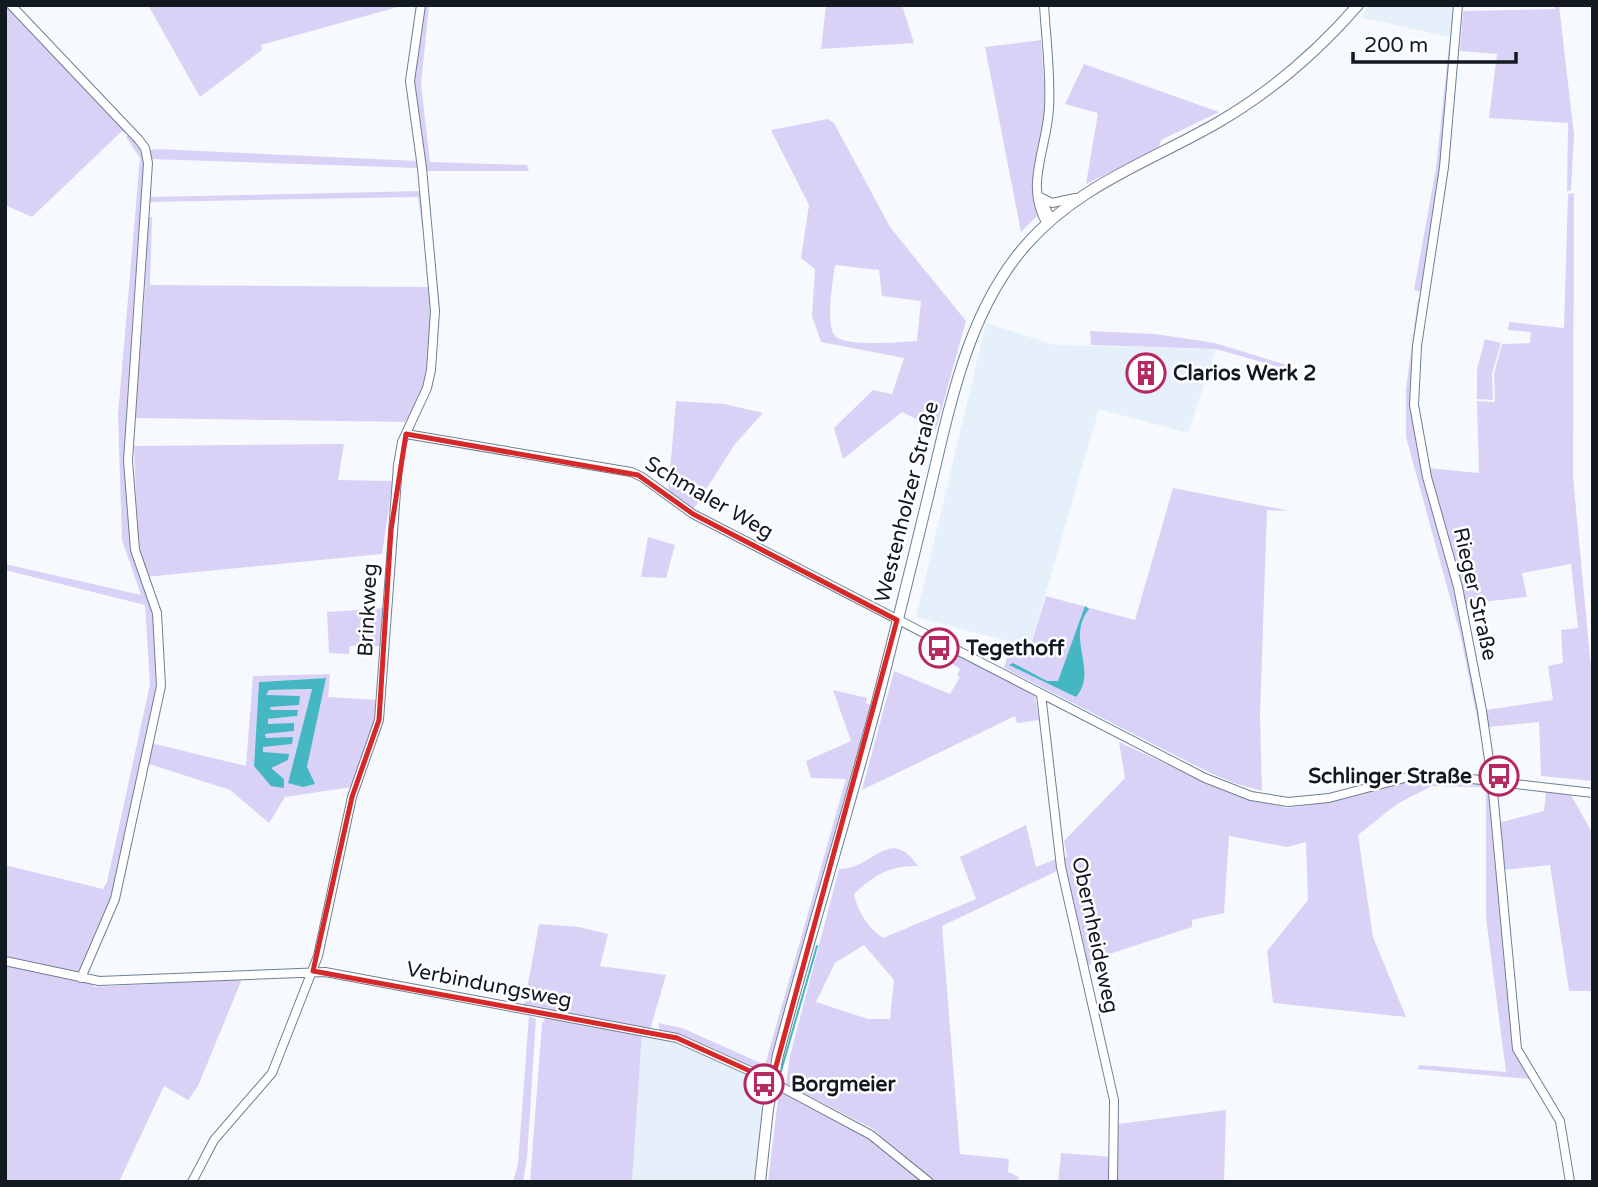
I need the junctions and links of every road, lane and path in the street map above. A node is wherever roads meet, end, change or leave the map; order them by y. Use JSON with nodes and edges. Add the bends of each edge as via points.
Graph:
{"nodes":[{"id":1,"x":11,"y":5,"type":"edge"},
{"id":2,"x":421,"y":5,"type":"edge"},
{"id":3,"x":1044,"y":5,"type":"edge"},
{"id":4,"x":1358,"y":5,"type":"edge"},
{"id":5,"x":1458,"y":5,"type":"edge"},
{"id":6,"x":1037,"y":195,"type":"junction"},
{"id":7,"x":1082,"y":196,"type":"junction"},
{"id":8,"x":1049,"y":222,"type":"junction"},
{"id":9,"x":406,"y":433,"type":"junction"},
{"id":10,"x":897,"y":620,"type":"junction"},
{"id":11,"x":1041,"y":694,"type":"junction"},
{"id":12,"x":1492,"y":781,"type":"junction"},
{"id":13,"x":1593,"y":793,"type":"edge"},
{"id":14,"x":5,"y":961,"type":"edge"},
{"id":15,"x":313,"y":971,"type":"junction"},
{"id":16,"x":81,"y":978,"type":"junction"},
{"id":17,"x":772,"y":1081,"type":"junction"},
{"id":18,"x":192,"y":1182,"type":"edge"},
{"id":19,"x":760,"y":1182,"type":"edge"},
{"id":20,"x":929,"y":1182,"type":"edge"},
{"id":21,"x":1112,"y":1182,"type":"edge"},
{"id":22,"x":1570,"y":1182,"type":"edge"}],
"edges":[{"from":1,"to":16,"type":"street","via":[[139,140],[148,163],[128,461],[135,550],[157,613],[161,686],[115,899]]},
{"from":2,"to":9,"type":"street","name":"Brinkweg","via":[[410,81],[436,312],[432,370]]},
{"from":3,"to":6,"type":"street","via":[[1049,111]]},
{"from":4,"to":7,"type":"main road","name":"Westenholzer Straße","via":[[1320,48],[1260,96]]},
{"from":5,"to":12,"type":"street","name":"Rieger Straße","via":[[1444,167],[1417,346],[1414,405],[1427,477],[1458,587]]},
{"from":6,"to":7,"type":"street","via":[[1052,203]]},
{"from":6,"to":8,"type":"street"},
{"from":7,"to":8,"type":"main road","name":"Westenholzer Straße"},
{"from":8,"to":10,"type":"main road","name":"Westenholzer Straße","via":[[1008,266],[974,332]]},
{"from":9,"to":10,"type":"street","name":"Schmaler Weg","via":[[638,475],[693,514]]},
{"from":9,"to":15,"type":"street","name":"Brinkweg","via":[[394,497],[379,720],[352,797]]},
{"from":10,"to":11,"type":"street"},
{"from":10,"to":17,"type":"main road","name":"Westenholzer Straße"},
{"from":11,"to":12,"type":"street","via":[[1230,790],[1272,801],[1308,802],[1412,776]]},
{"from":11,"to":21,"type":"street","name":"Obernheideweg","via":[[1061,867],[1114,1100]]},
{"from":12,"to":13,"type":"street"},
{"from":12,"to":22,"type":"street","name":"Rieger Straße","via":[[1517,1049],[1560,1121]]},
{"from":14,"to":16,"type":"street","name":"Verbindungsweg"},
{"from":15,"to":16,"type":"street","name":"Verbindungsweg","via":[[99,981]]},
{"from":15,"to":17,"type":"street","name":"Verbindungsweg","via":[[677,1038]]},
{"from":15,"to":18,"type":"street","name":"Brinkweg","via":[[272,1073],[214,1140]]},
{"from":17,"to":19,"type":"main road","name":"Westenholzer Straße"},
{"from":17,"to":20,"type":"street","name":"Verbindungsweg","via":[[872,1135]]}]}
